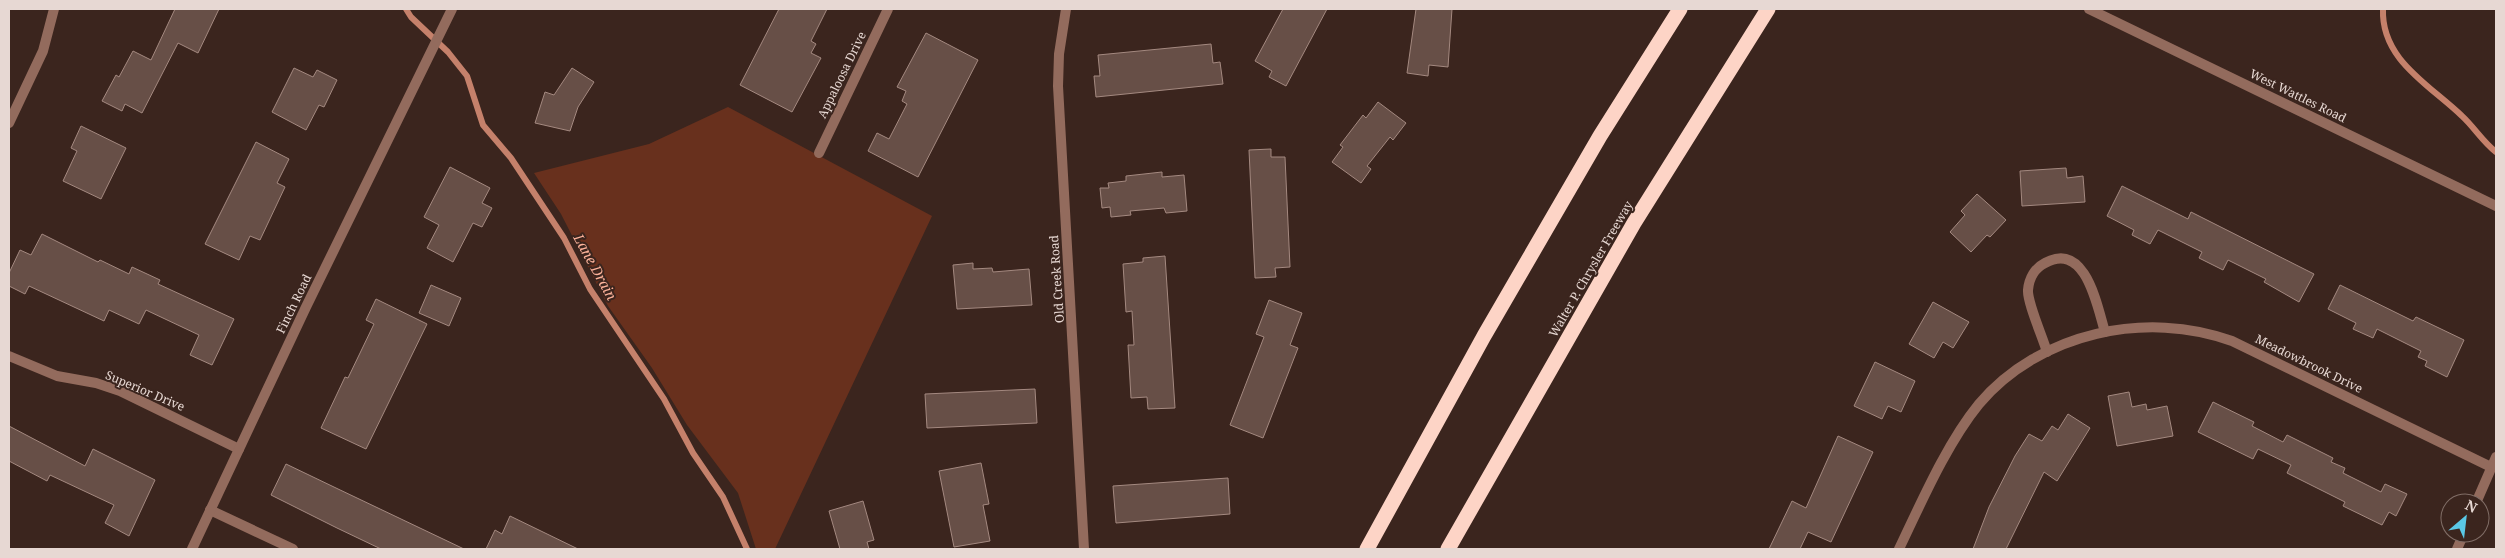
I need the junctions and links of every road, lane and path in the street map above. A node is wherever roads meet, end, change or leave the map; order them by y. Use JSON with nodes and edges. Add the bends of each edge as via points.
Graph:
{"nodes":[{"id":1,"x":54,"y":9,"type":"edge"},
{"id":2,"x":888,"y":9,"type":"edge"},
{"id":3,"x":1066,"y":9,"type":"edge"},
{"id":4,"x":1680,"y":9,"type":"edge"},
{"id":5,"x":1768,"y":9,"type":"edge"},
{"id":6,"x":2089,"y":9,"type":"edge"},
{"id":7,"x":451,"y":12,"type":"edge"},
{"id":8,"x":9,"y":123,"type":"edge"},
{"id":9,"x":819,"y":153,"type":"dead end"},
{"id":10,"x":2496,"y":206,"type":"edge"},
{"id":11,"x":2105,"y":332,"type":"junction"},
{"id":12,"x":2047,"y":352,"type":"junction"},
{"id":13,"x":9,"y":356,"type":"edge"},
{"id":14,"x":239,"y":449,"type":"junction"},
{"id":15,"x":2494,"y":462,"type":"edge"},
{"id":16,"x":2480,"y":493,"type":"edge"},
{"id":17,"x":210,"y":510,"type":"junction"},
{"id":18,"x":192,"y":549,"type":"edge"},
{"id":19,"x":293,"y":549,"type":"edge"},
{"id":20,"x":1084,"y":549,"type":"edge"},
{"id":21,"x":1366,"y":549,"type":"edge"},
{"id":22,"x":1448,"y":549,"type":"edge"},
{"id":23,"x":1899,"y":549,"type":"edge"}],
"edges":[{"from":1,"to":8,"type":"street","via":[[43,51]]},
{"from":2,"to":9,"type":"street","name":"Appaloosa Drive"},
{"from":3,"to":20,"type":"street","name":"Old Creek Road","via":[[1058,54],[1058,86]]},
{"from":4,"to":21,"type":"highway","via":[[1600,136]]},
{"from":5,"to":22,"type":"highway","name":"Walter P. Chrysler Freeway","via":[[1634,223]]},
{"from":6,"to":10,"type":"street","name":"West Wattles Road"},
{"from":7,"to":14,"type":"street","name":"Finch Road"},
{"from":11,"to":12,"type":"street","name":"Meadowbrook Drive","via":[[2073,340]]},
{"from":11,"to":12,"type":"street","via":[[2087,276],[2072,261],[2051,260],[2033,272],[2028,292]]},
{"from":11,"to":15,"type":"street","name":"Meadowbrook Drive","via":[[2164,326],[2214,335]]},
{"from":12,"to":23,"type":"street","name":"Meadowbrook Drive","via":[[2004,379],[1979,404],[1941,466]]},
{"from":13,"to":14,"type":"street","name":"Superior Drive","via":[[57,376],[120,391]]},
{"from":14,"to":17,"type":"street","name":"Finch Road"},
{"from":15,"to":16,"type":"street"},
{"from":17,"to":18,"type":"street","name":"Finch Road"},
{"from":17,"to":19,"type":"street"}]}
